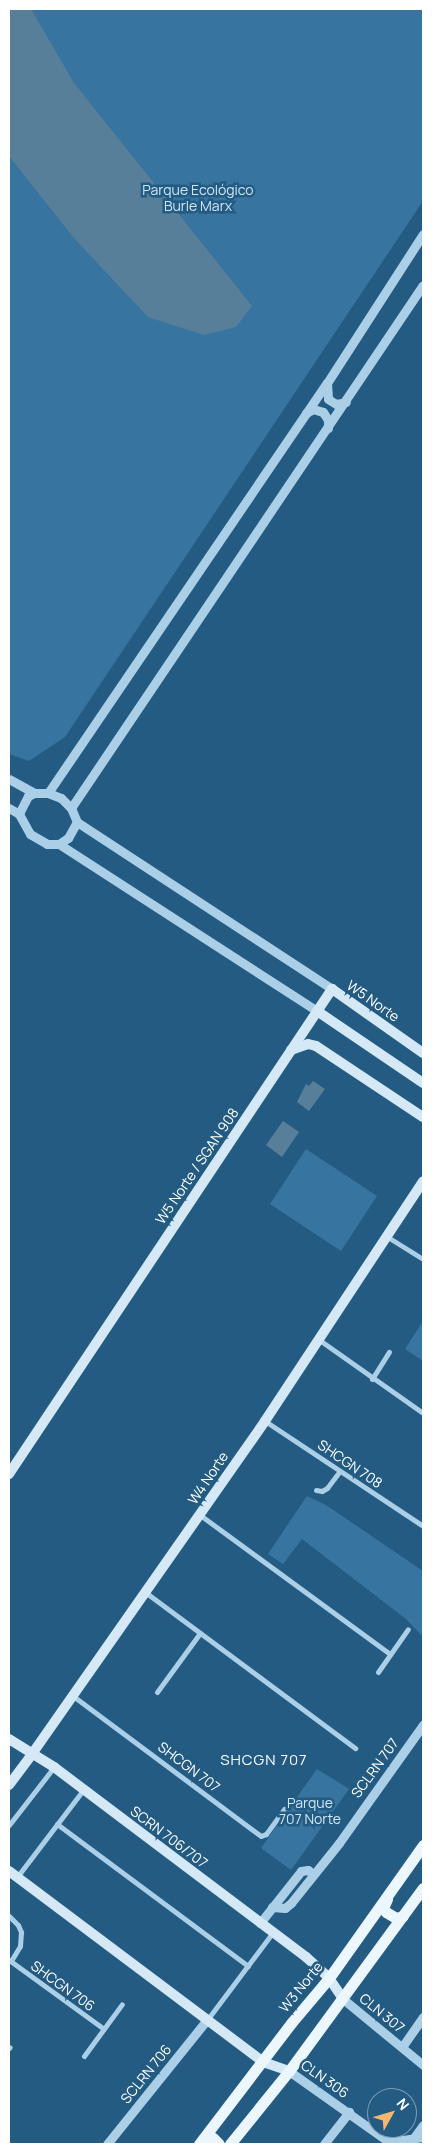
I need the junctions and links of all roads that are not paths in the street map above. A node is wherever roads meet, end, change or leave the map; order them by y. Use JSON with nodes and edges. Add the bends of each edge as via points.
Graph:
{"nodes":[{"id":1,"x":423,"y":234,"type":"edge"},
{"id":2,"x":423,"y":284,"type":"edge"},
{"id":3,"x":327,"y":383,"type":"junction"},
{"id":4,"x":346,"y":402,"type":"junction"},
{"id":5,"x":303,"y":416,"type":"junction"},
{"id":6,"x":328,"y":428,"type":"junction"},
{"id":7,"x":9,"y":779,"type":"edge"},
{"id":8,"x":34,"y":793,"type":"junction"},
{"id":9,"x":48,"y":793,"type":"junction"},
{"id":10,"x":9,"y":808,"type":"edge"},
{"id":11,"x":72,"y":808,"type":"junction"},
{"id":12,"x":19,"y":814,"type":"junction"},
{"id":13,"x":77,"y":822,"type":"junction"},
{"id":14,"x":58,"y":844,"type":"junction"},
{"id":15,"x":332,"y":989,"type":"junction"},
{"id":16,"x":317,"y":1012,"type":"junction"},
{"id":17,"x":290,"y":1050,"type":"junction"},
{"id":18,"x":423,"y":1053,"type":"edge"},
{"id":19,"x":423,"y":1083,"type":"edge"},
{"id":20,"x":423,"y":1117,"type":"edge"},
{"id":21,"x":423,"y":1181,"type":"edge"},
{"id":22,"x":386,"y":1236,"type":"junction"},
{"id":23,"x":423,"y":1259,"type":"edge"},
{"id":24,"x":317,"y":1339,"type":"junction"},
{"id":25,"x":389,"y":1352,"type":"dead end"},
{"id":26,"x":372,"y":1379,"type":"junction"},
{"id":27,"x":423,"y":1413,"type":"edge"},
{"id":28,"x":265,"y":1421,"type":"junction"},
{"id":29,"x":340,"y":1471,"type":"junction"},
{"id":30,"x":9,"y":1474,"type":"edge"},
{"id":31,"x":316,"y":1490,"type":"dead end"},
{"id":32,"x":200,"y":1515,"type":"junction"},
{"id":33,"x":423,"y":1526,"type":"edge"},
{"id":34,"x":145,"y":1592,"type":"junction"},
{"id":35,"x":408,"y":1629,"type":"dead end"},
{"id":36,"x":200,"y":1633,"type":"junction"},
{"id":37,"x":390,"y":1654,"type":"junction"},
{"id":38,"x":378,"y":1672,"type":"dead end"},
{"id":39,"x":157,"y":1692,"type":"dead end"},
{"id":40,"x":73,"y":1696,"type":"junction"},
{"id":41,"x":423,"y":1725,"type":"edge"},
{"id":42,"x":9,"y":1739,"type":"edge"},
{"id":43,"x":355,"y":1748,"type":"dead end"},
{"id":44,"x":32,"y":1754,"type":"junction"},
{"id":45,"x":54,"y":1767,"type":"junction"},
{"id":46,"x":9,"y":1785,"type":"edge"},
{"id":47,"x":83,"y":1790,"type":"junction"},
{"id":48,"x":284,"y":1809,"type":"dead end"},
{"id":49,"x":57,"y":1824,"type":"junction"},
{"id":50,"x":9,"y":1826,"type":"edge"},
{"id":51,"x":423,"y":1845,"type":"edge"},
{"id":52,"x":9,"y":1871,"type":"edge"},
{"id":53,"x":18,"y":1877,"type":"junction"},
{"id":54,"x":395,"y":1884,"type":"junction"},
{"id":55,"x":423,"y":1888,"type":"edge"},
{"id":56,"x":9,"y":1916,"type":"edge"},
{"id":57,"x":403,"y":1916,"type":"junction"},
{"id":58,"x":260,"y":1923,"type":"junction"},
{"id":59,"x":273,"y":1932,"type":"junction"},
{"id":60,"x":10,"y":1961,"type":"edge"},
{"id":61,"x":248,"y":1966,"type":"junction"},
{"id":62,"x":328,"y":1978,"type":"junction"},
{"id":63,"x":343,"y":1999,"type":"junction"},
{"id":64,"x":122,"y":2004,"type":"dead end"},
{"id":65,"x":423,"y":2017,"type":"edge"},
{"id":66,"x":206,"y":2020,"type":"junction"},
{"id":67,"x":104,"y":2029,"type":"junction"},
{"id":68,"x":402,"y":2047,"type":"junction"},
{"id":69,"x":84,"y":2056,"type":"dead end"},
{"id":70,"x":263,"y":2062,"type":"junction"},
{"id":71,"x":423,"y":2065,"type":"edge"},
{"id":72,"x":289,"y":2071,"type":"junction"},
{"id":73,"x":349,"y":2112,"type":"junction"},
{"id":74,"x":423,"y":2125,"type":"edge"},
{"id":75,"x":423,"y":2138,"type":"edge"},
{"id":76,"x":413,"y":2139,"type":"junction"},
{"id":77,"x":201,"y":2142,"type":"edge"},
{"id":78,"x":107,"y":2144,"type":"edge"},
{"id":79,"x":219,"y":2144,"type":"edge"},
{"id":80,"x":230,"y":2144,"type":"edge"},
{"id":81,"x":324,"y":2144,"type":"edge"}],
"edges":[{"from":1,"to":3,"type":"street"},
{"from":2,"to":4,"type":"street"},
{"from":3,"to":4,"type":"street","via":[[328,399],[336,404]]},
{"from":3,"to":5,"type":"street"},
{"from":4,"to":6,"type":"street"},
{"from":5,"to":6,"type":"street","via":[[313,409],[320,410],[328,420]]},
{"from":5,"to":9,"type":"street"},
{"from":6,"to":11,"type":"street"},
{"from":7,"to":8,"type":"street"},
{"from":8,"to":9,"type":"street"},
{"from":8,"to":12,"type":"street","via":[[24,800]]},
{"from":9,"to":11,"type":"street","via":[[61,798]]},
{"from":10,"to":12,"type":"street"},
{"from":11,"to":13,"type":"street"},
{"from":12,"to":14,"type":"street","via":[[34,838],[47,844]]},
{"from":13,"to":14,"type":"street","via":[[68,838]]},
{"from":13,"to":15,"type":"street"},
{"from":14,"to":16,"type":"street"},
{"from":15,"to":16,"type":"main road","name":"W5 Norte / SGAN 908"},
{"from":15,"to":18,"type":"main road","name":"W5 Norte"},
{"from":16,"to":17,"type":"main road","name":"W5 Norte / SGAN 908"},
{"from":16,"to":19,"type":"main road"},
{"from":17,"to":20,"type":"main road","via":[[308,1044],[316,1046]]},
{"from":17,"to":30,"type":"main road","name":"W5 Norte / SGAN 908"},
{"from":21,"to":22,"type":"main road","name":"W4 Norte"},
{"from":22,"to":23,"type":"street"},
{"from":22,"to":24,"type":"main road","name":"W4 Norte"},
{"from":24,"to":26,"type":"street"},
{"from":24,"to":28,"type":"main road","name":"W4 Norte"},
{"from":25,"to":26,"type":"street"},
{"from":26,"to":27,"type":"street"},
{"from":28,"to":29,"type":"street","name":"SHCGN 708"},
{"from":28,"to":32,"type":"main road","name":"W4 Norte"},
{"from":29,"to":31,"type":"street","via":[[328,1488]]},
{"from":29,"to":33,"type":"street","name":"SHCGN 708"},
{"from":32,"to":34,"type":"main road","name":"W4 Norte"},
{"from":32,"to":37,"type":"street"},
{"from":34,"to":36,"type":"street"},
{"from":34,"to":40,"type":"main road","name":"W4 Norte"},
{"from":35,"to":37,"type":"street"},
{"from":36,"to":39,"type":"street"},
{"from":36,"to":43,"type":"street"},
{"from":37,"to":38,"type":"street"},
{"from":40,"to":44,"type":"main road","name":"W4 Norte"},
{"from":40,"to":48,"type":"street","name":"SHCGN 707","via":[[261,1836],[266,1834]]},
{"from":41,"to":58,"type":"street","name":"SCLRN 707","via":[[313,1874],[308,1870],[301,1871]]},
{"from":42,"to":44,"type":"main road","name":"SCRN 706/707"},
{"from":44,"to":45,"type":"main road","name":"SCRN 706/707"},
{"from":44,"to":46,"type":"main road","name":"W4 Norte"},
{"from":45,"to":47,"type":"main road","name":"SCRN 706/707"},
{"from":45,"to":50,"type":"street"},
{"from":47,"to":49,"type":"street"},
{"from":47,"to":58,"type":"main road","name":"SCRN 706/707"},
{"from":49,"to":53,"type":"street"},
{"from":49,"to":61,"type":"street"},
{"from":51,"to":54,"type":"main road","name":"W3 Norte"},
{"from":52,"to":53,"type":"main road"},
{"from":53,"to":66,"type":"main road"},
{"from":54,"to":57,"type":"main road","via":[[383,1908],[390,1916]]},
{"from":54,"to":62,"type":"main road","name":"W3 Norte"},
{"from":55,"to":57,"type":"main road"},
{"from":56,"to":60,"type":"street","via":[[22,1932],[20,1946]]},
{"from":57,"to":63,"type":"main road"},
{"from":58,"to":59,"type":"main road","name":"SCRN 706/707"},
{"from":59,"to":61,"type":"street"},
{"from":59,"to":62,"type":"main road","name":"SCRN 706/707"},
{"from":60,"to":67,"type":"street","name":"SHCGN 706"},
{"from":61,"to":66,"type":"street"},
{"from":62,"to":63,"type":"main road","name":"CLN 307"},
{"from":62,"to":70,"type":"main road","name":"W3 Norte"},
{"from":63,"to":68,"type":"street","name":"CLN 307"},
{"from":63,"to":72,"type":"main road"},
{"from":64,"to":67,"type":"street"},
{"from":65,"to":68,"type":"street"},
{"from":66,"to":70,"type":"main road"},
{"from":66,"to":78,"type":"street","name":"SCLRN 706"},
{"from":67,"to":69,"type":"street"},
{"from":68,"to":71,"type":"street","name":"CLN 307"},
{"from":70,"to":72,"type":"main road","name":"CLN 306"},
{"from":70,"to":77,"type":"main road","name":"W3 Norte"},
{"from":72,"to":73,"type":"street","name":"CLN 306"},
{"from":72,"to":80,"type":"main road"},
{"from":73,"to":76,"type":"street","name":"CLN 306","via":[[386,2140]]},
{"from":73,"to":81,"type":"street"},
{"from":74,"to":76,"type":"street"},
{"from":75,"to":76,"type":"street","name":"CLN 306"},
{"from":77,"to":79,"type":"main road","via":[[213,2138]]}]}
